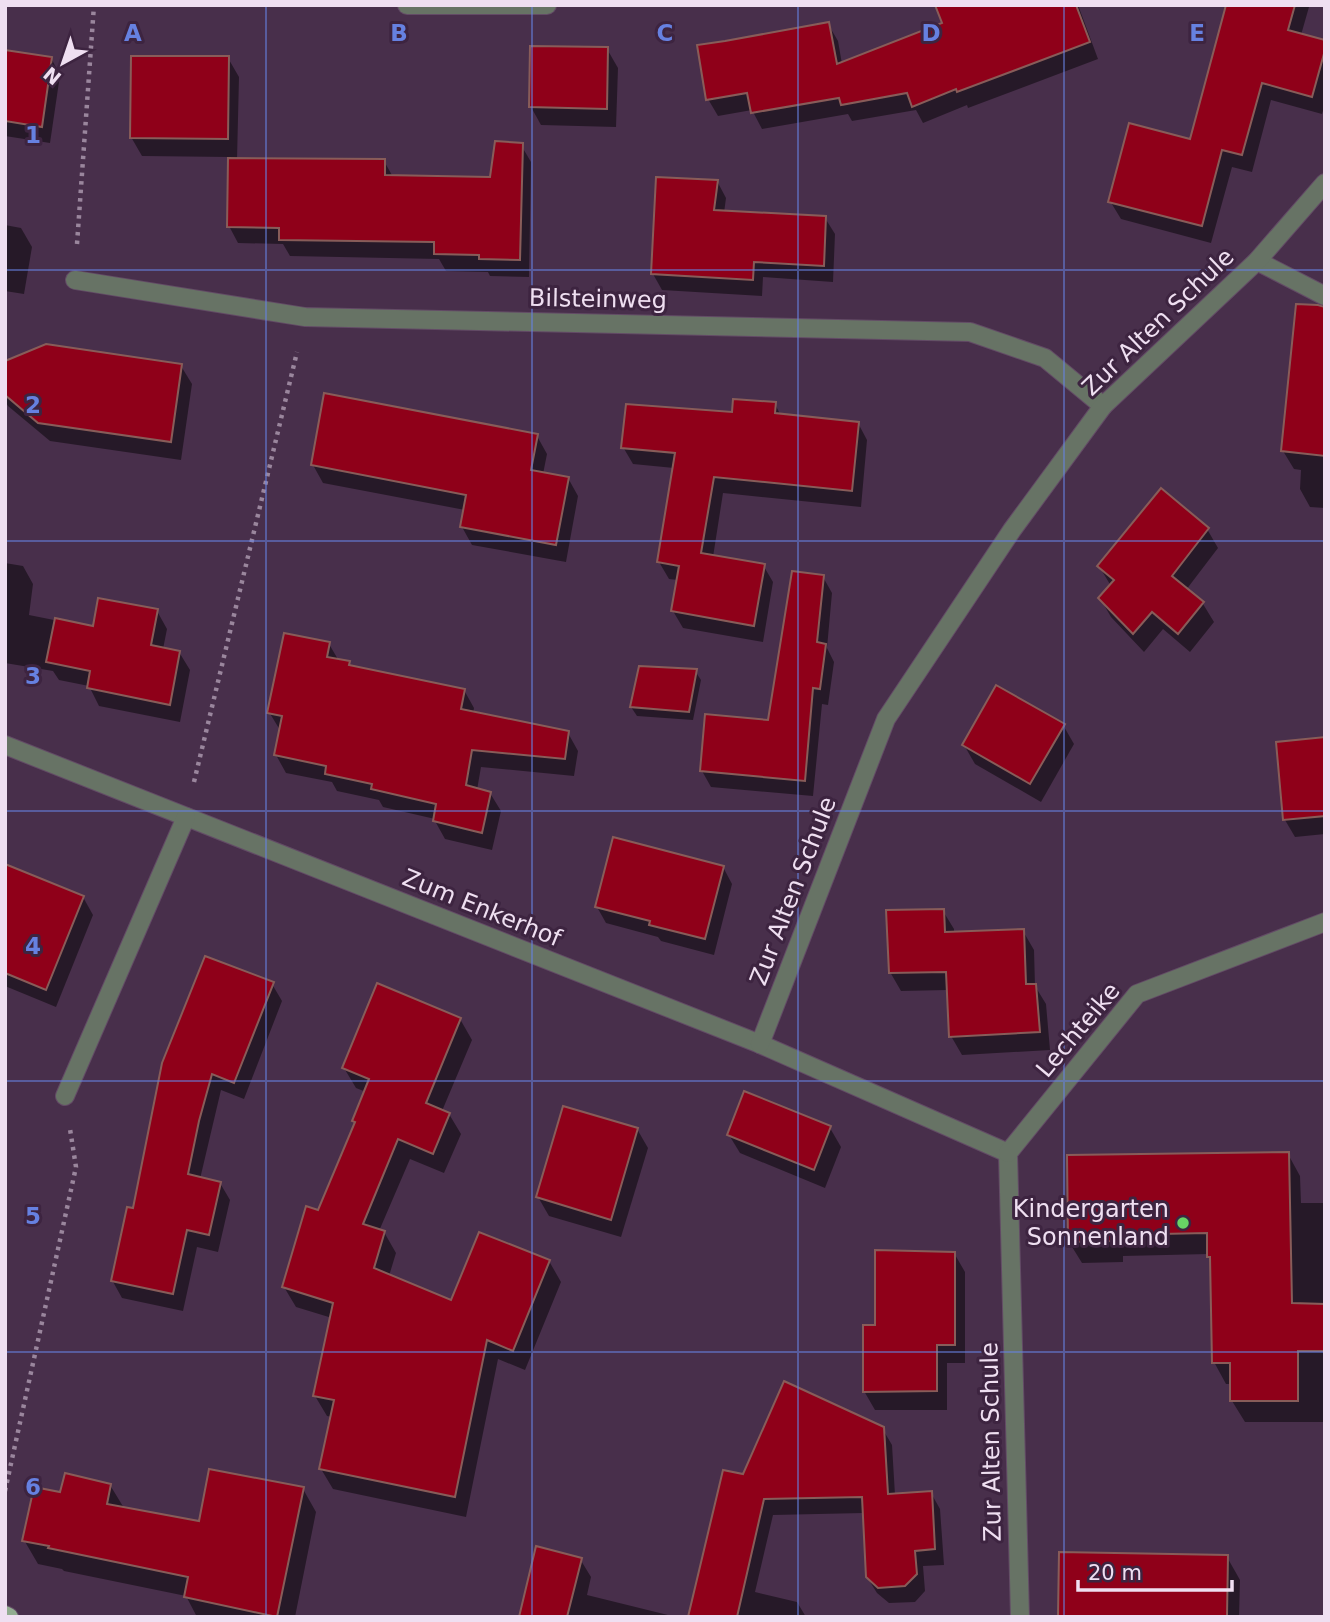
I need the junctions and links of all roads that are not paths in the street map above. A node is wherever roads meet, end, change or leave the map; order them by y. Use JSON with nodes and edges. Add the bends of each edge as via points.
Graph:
{"nodes":[{"id":1,"x":407,"y":5,"type":"edge"},
{"id":2,"x":547,"y":5,"type":"edge"},
{"id":3,"x":1325,"y":183,"type":"edge"},
{"id":4,"x":1257,"y":261,"type":"junction"},
{"id":5,"x":75,"y":280,"type":"road end"},
{"id":6,"x":1325,"y":296,"type":"edge"},
{"id":7,"x":1103,"y":405,"type":"junction"},
{"id":8,"x":5,"y":746,"type":"edge"},
{"id":9,"x":186,"y":817,"type":"junction"},
{"id":10,"x":1325,"y":922,"type":"edge"},
{"id":11,"x":760,"y":1044,"type":"junction"},
{"id":12,"x":65,"y":1096,"type":"road end"},
{"id":13,"x":1008,"y":1153,"type":"junction"},
{"id":14,"x":1020,"y":1617,"type":"edge"}],
"edges":[{"from":1,"to":2,"type":"street"},
{"from":3,"to":4,"type":"street","name":"Zur Alten Schule"},
{"from":4,"to":6,"type":"street"},
{"from":4,"to":7,"type":"street","name":"Zur Alten Schule"},
{"from":5,"to":7,"type":"street","name":"Bilsteinweg","via":[[305,317],[970,332],[1045,358]]},
{"from":7,"to":11,"type":"street","name":"Zur Alten Schule","via":[[1012,530],[886,719]]},
{"from":8,"to":9,"type":"street","name":"Zum Enkerhof"},
{"from":9,"to":11,"type":"street","name":"Zum Enkerhof"},
{"from":9,"to":12,"type":"street"},
{"from":10,"to":13,"type":"street","name":"Lechteike","via":[[1137,994]]},
{"from":11,"to":13,"type":"street"},
{"from":13,"to":14,"type":"street","name":"Zur Alten Schule"}]}
